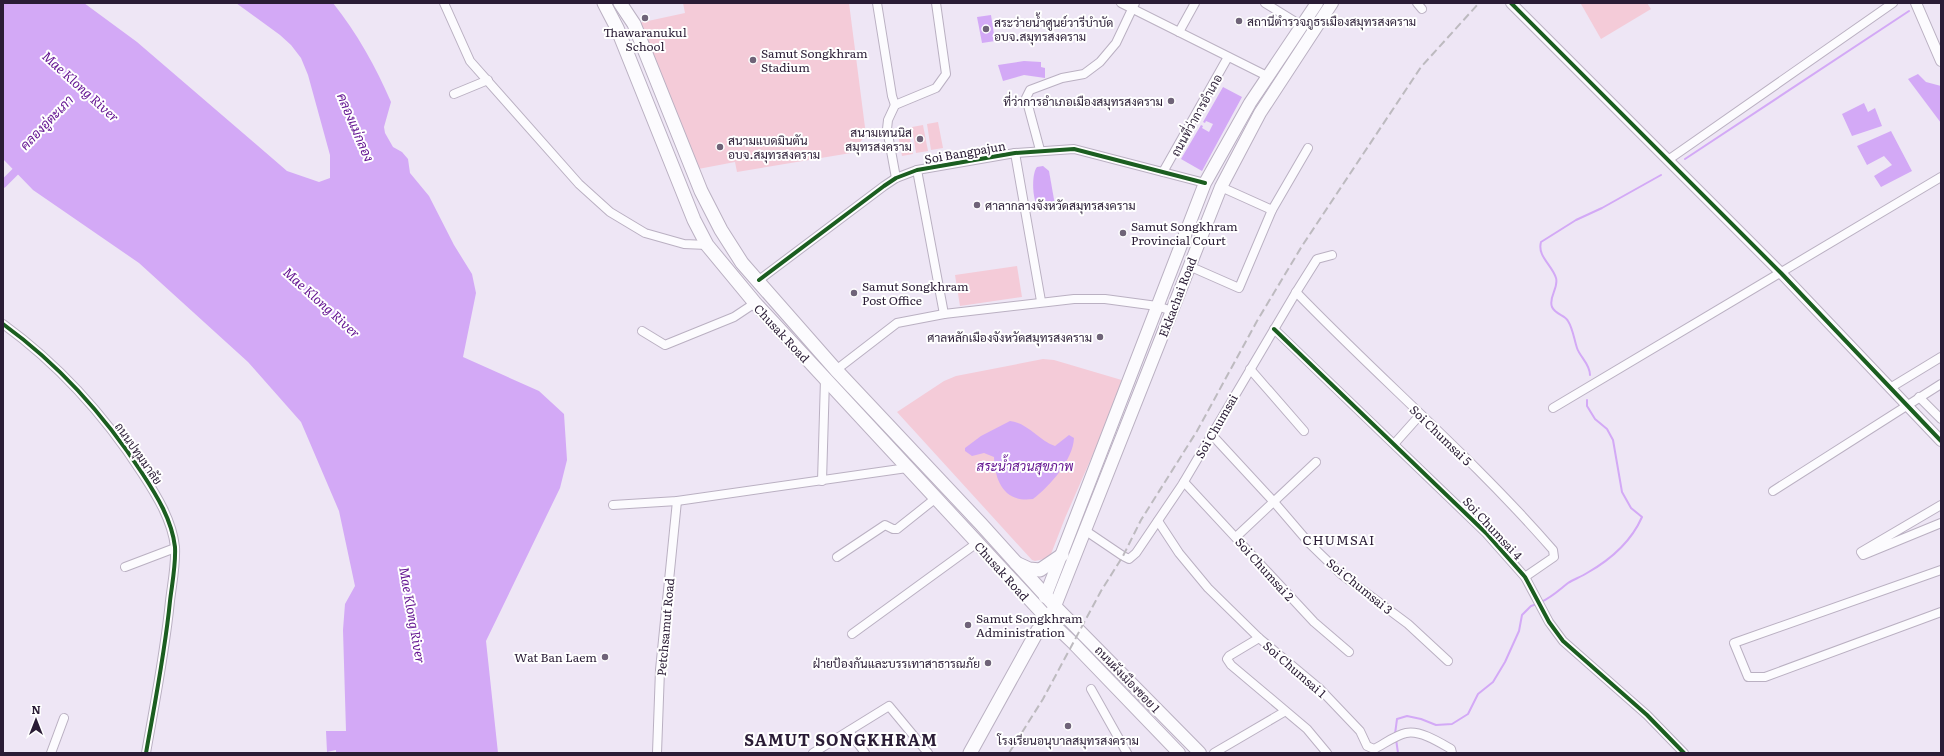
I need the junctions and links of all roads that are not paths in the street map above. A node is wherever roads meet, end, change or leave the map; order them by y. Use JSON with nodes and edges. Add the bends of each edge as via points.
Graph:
{"nodes":[{"id":1,"x":444,"y":3,"type":"edge"},
{"id":2,"x":597,"y":3,"type":"edge"},
{"id":3,"x":604,"y":3,"type":"edge"},
{"id":4,"x":620,"y":3,"type":"edge"},
{"id":5,"x":625,"y":3,"type":"edge"},
{"id":6,"x":877,"y":3,"type":"edge"},
{"id":7,"x":936,"y":3,"type":"edge"},
{"id":8,"x":1121,"y":3,"type":"edge"},
{"id":9,"x":1195,"y":3,"type":"edge"},
{"id":10,"x":1265,"y":3,"type":"edge"},
{"id":11,"x":1317,"y":3,"type":"edge"},
{"id":12,"x":1332,"y":3,"type":"edge"},
{"id":13,"x":1511,"y":3,"type":"edge"},
{"id":14,"x":1893,"y":3,"type":"edge"},
{"id":15,"x":1916,"y":3,"type":"edge"},
{"id":16,"x":1133,"y":6,"type":"edge"},
{"id":17,"x":633,"y":21,"type":"junction"},
{"id":18,"x":1302,"y":26,"type":"junction"},
{"id":19,"x":617,"y":28,"type":"junction"},
{"id":20,"x":1179,"y":32,"type":"junction"},
{"id":21,"x":1228,"y":57,"type":"junction"},
{"id":22,"x":1941,"y":61,"type":"edge"},
{"id":23,"x":1267,"y":76,"type":"junction"},
{"id":24,"x":488,"y":80,"type":"junction"},
{"id":25,"x":454,"y":94,"type":"dead end"},
{"id":26,"x":895,"y":105,"type":"junction"},
{"id":27,"x":1308,"y":148,"type":"dead end"},
{"id":28,"x":1040,"y":150,"type":"junction"},
{"id":29,"x":1015,"y":154,"type":"junction"},
{"id":30,"x":1668,"y":160,"type":"junction"},
{"id":31,"x":917,"y":170,"type":"junction"},
{"id":32,"x":1163,"y":172,"type":"junction"},
{"id":33,"x":1941,"y":177,"type":"edge"},
{"id":34,"x":896,"y":178,"type":"junction"},
{"id":35,"x":1205,"y":183,"type":"junction"},
{"id":36,"x":1221,"y":187,"type":"junction"},
{"id":37,"x":1272,"y":210,"type":"junction"},
{"id":38,"x":707,"y":244,"type":"junction"},
{"id":39,"x":1332,"y":255,"type":"dead end"},
{"id":40,"x":1189,"y":266,"type":"junction"},
{"id":41,"x":1780,"y":273,"type":"junction"},
{"id":42,"x":759,"y":280,"type":"junction"},
{"id":43,"x":1296,"y":292,"type":"junction"},
{"id":44,"x":1042,"y":302,"type":"junction"},
{"id":45,"x":755,"y":303,"type":"junction"},
{"id":46,"x":1158,"y":306,"type":"junction"},
{"id":47,"x":1172,"y":311,"type":"junction"},
{"id":48,"x":944,"y":314,"type":"junction"},
{"id":49,"x":3,"y":324,"type":"edge"},
{"id":50,"x":1274,"y":329,"type":"junction"},
{"id":51,"x":642,"y":331,"type":"dead end"},
{"id":52,"x":1941,"y":357,"type":"edge"},
{"id":53,"x":1250,"y":369,"type":"junction"},
{"id":54,"x":836,"y":370,"type":"junction"},
{"id":55,"x":825,"y":379,"type":"junction"},
{"id":56,"x":1941,"y":384,"type":"edge"},
{"id":57,"x":1890,"y":388,"type":"junction"},
{"id":58,"x":1919,"y":397,"type":"junction"},
{"id":59,"x":1906,"y":405,"type":"junction"},
{"id":60,"x":1554,"y":408,"type":"dead end"},
{"id":61,"x":1420,"y":415,"type":"junction"},
{"id":62,"x":1941,"y":419,"type":"edge"},
{"id":63,"x":1304,"y":431,"type":"dead end"},
{"id":64,"x":1212,"y":435,"type":"junction"},
{"id":65,"x":1941,"y":441,"type":"edge"},
{"id":66,"x":1394,"y":443,"type":"junction"},
{"id":67,"x":1316,"y":462,"type":"dead end"},
{"id":68,"x":907,"y":468,"type":"junction"},
{"id":69,"x":822,"y":481,"type":"junction"},
{"id":70,"x":1184,"y":482,"type":"junction"},
{"id":71,"x":1773,"y":491,"type":"dead end"},
{"id":72,"x":936,"y":498,"type":"junction"},
{"id":73,"x":677,"y":501,"type":"junction"},
{"id":74,"x":1274,"y":502,"type":"junction"},
{"id":75,"x":613,"y":505,"type":"dead end"},
{"id":76,"x":1941,"y":505,"type":"edge"},
{"id":77,"x":1158,"y":521,"type":"junction"},
{"id":78,"x":1941,"y":523,"type":"edge"},
{"id":79,"x":981,"y":524,"type":"junction"},
{"id":80,"x":1086,"y":530,"type":"junction"},
{"id":81,"x":1236,"y":537,"type":"junction"},
{"id":82,"x":973,"y":539,"type":"junction"},
{"id":83,"x":175,"y":548,"type":"junction"},
{"id":84,"x":1062,"y":555,"type":"junction"},
{"id":85,"x":837,"y":557,"type":"dead end"},
{"id":86,"x":1015,"y":562,"type":"junction"},
{"id":87,"x":125,"y":567,"type":"dead end"},
{"id":88,"x":1941,"y":570,"type":"edge"},
{"id":89,"x":1525,"y":577,"type":"junction"},
{"id":90,"x":1045,"y":597,"type":"junction"},
{"id":91,"x":1055,"y":606,"type":"junction"},
{"id":92,"x":1941,"y":612,"type":"edge"},
{"id":93,"x":1044,"y":616,"type":"junction"},
{"id":94,"x":852,"y":634,"type":"dead end"},
{"id":95,"x":1259,"y":638,"type":"junction"},
{"id":96,"x":1096,"y":646,"type":"junction"},
{"id":97,"x":1349,"y":652,"type":"dead end"},
{"id":98,"x":1086,"y":656,"type":"junction"},
{"id":99,"x":1448,"y":661,"type":"dead end"},
{"id":100,"x":1091,"y":689,"type":"dead end"},
{"id":101,"x":1284,"y":712,"type":"junction"},
{"id":102,"x":64,"y":718,"type":"dead end"},
{"id":103,"x":849,"y":731,"type":"junction"},
{"id":104,"x":51,"y":753,"type":"edge"},
{"id":105,"x":146,"y":753,"type":"edge"},
{"id":106,"x":657,"y":753,"type":"edge"},
{"id":107,"x":660,"y":753,"type":"edge"},
{"id":108,"x":813,"y":753,"type":"edge"},
{"id":109,"x":865,"y":753,"type":"edge"},
{"id":110,"x":928,"y":753,"type":"edge"},
{"id":111,"x":970,"y":753,"type":"edge"},
{"id":112,"x":1127,"y":753,"type":"edge"},
{"id":113,"x":1179,"y":753,"type":"edge"},
{"id":114,"x":1200,"y":753,"type":"edge"},
{"id":115,"x":1214,"y":753,"type":"edge"},
{"id":116,"x":1327,"y":753,"type":"edge"},
{"id":117,"x":1452,"y":753,"type":"edge"},
{"id":118,"x":1684,"y":753,"type":"edge"}],
"edges":[{"from":1,"to":24,"type":"street","via":[[470,60]]},
{"from":2,"to":19,"type":"main road"},
{"from":3,"to":19,"type":"main road","name":"Chusak Road"},
{"from":4,"to":17,"type":"main road","name":"Chusak Road"},
{"from":5,"to":17,"type":"main road"},
{"from":6,"to":26,"type":"street"},
{"from":7,"to":26,"type":"street","via":[[946,74],[936,88]]},
{"from":8,"to":16,"type":"street"},
{"from":9,"to":20,"type":"street"},
{"from":10,"to":18,"type":"street"},
{"from":11,"to":18,"type":"main road","name":"Ekkachai Road"},
{"from":12,"to":36,"type":"main road","name":"Ekkachai Road","via":[[1260,113]]},
{"from":13,"to":30,"type":"street"},
{"from":14,"to":30,"type":"street"},
{"from":15,"to":22,"type":"street"},
{"from":16,"to":20,"type":"street"},
{"from":16,"to":28,"type":"street","via":[[1116,43],[1089,70],[1084,74],[1062,78],[1030,90],[1026,98]]},
{"from":17,"to":42,"type":"main road","name":"Chusak Road","via":[[701,191],[742,263]]},
{"from":18,"to":23,"type":"main road","name":"Ekkachai Road"},
{"from":19,"to":38,"type":"main road","name":"Chusak Road","via":[[694,220]]},
{"from":20,"to":21,"type":"street"},
{"from":21,"to":23,"type":"street"},
{"from":21,"to":32,"type":"street","name":"ถนนที่ว่าการอำเภอ"},
{"from":23,"to":35,"type":"main road","name":"Ekkachai Road"},
{"from":24,"to":25,"type":"street"},
{"from":24,"to":38,"type":"street","via":[[578,184],[610,212],[645,233],[684,244]]},
{"from":26,"to":34,"type":"street","via":[[887,129]]},
{"from":27,"to":37,"type":"street"},
{"from":28,"to":29,"type":"street","name":"Soi Bangpajun"},
{"from":28,"to":32,"type":"street","name":"Soi Bangpajun","via":[[1074,149]]},
{"from":29,"to":31,"type":"street","name":"Soi Bangpajun"},
{"from":29,"to":44,"type":"street"},
{"from":30,"to":41,"type":"street"},
{"from":31,"to":34,"type":"street","name":"Soi Bangpajun"},
{"from":31,"to":48,"type":"street"},
{"from":32,"to":35,"type":"street","name":"Soi Bangpajun"},
{"from":33,"to":41,"type":"street"},
{"from":34,"to":42,"type":"street","name":"Soi Bangpajun"},
{"from":35,"to":46,"type":"main road","name":"Ekkachai Road"},
{"from":36,"to":37,"type":"street"},
{"from":36,"to":40,"type":"main road","name":"Ekkachai Road"},
{"from":37,"to":40,"type":"street","via":[[1239,288]]},
{"from":38,"to":45,"type":"main road","name":"Chusak Road"},
{"from":39,"to":43,"type":"street","name":"Soi Chumsai","via":[[1317,259]]},
{"from":40,"to":47,"type":"main road","name":"Ekkachai Road"},
{"from":41,"to":57,"type":"street"},
{"from":41,"to":60,"type":"street"},
{"from":42,"to":54,"type":"main road","name":"Chusak Road"},
{"from":43,"to":50,"type":"street","name":"Soi Chumsai"},
{"from":43,"to":61,"type":"street","name":"Soi Chumsai 5"},
{"from":44,"to":46,"type":"street","via":[[1105,299]]},
{"from":44,"to":48,"type":"street"},
{"from":45,"to":51,"type":"street","via":[[734,317],[665,345]]},
{"from":45,"to":55,"type":"main road","name":"Chusak Road"},
{"from":46,"to":47,"type":"street"},
{"from":46,"to":84,"type":"main road","name":"Ekkachai Road"},
{"from":47,"to":80,"type":"main road","name":"Ekkachai Road"},
{"from":48,"to":54,"type":"street","via":[[897,323]]},
{"from":49,"to":83,"type":"street","name":"ถนนปทุมมาลัย","via":[[21,337],[84,396],[124,445],[155,494],[171,528]]},
{"from":50,"to":53,"type":"street","name":"Soi Chumsai"},
{"from":50,"to":66,"type":"street","name":"Soi Chumsai 4"},
{"from":52,"to":57,"type":"street"},
{"from":53,"to":63,"type":"street"},
{"from":53,"to":64,"type":"street","name":"Soi Chumsai"},
{"from":54,"to":79,"type":"main road","name":"Chusak Road"},
{"from":55,"to":68,"type":"main road","name":"Chusak Road"},
{"from":55,"to":69,"type":"street"},
{"from":56,"to":58,"type":"street"},
{"from":57,"to":59,"type":"street"},
{"from":58,"to":59,"type":"street"},
{"from":58,"to":62,"type":"street"},
{"from":59,"to":65,"type":"street"},
{"from":59,"to":71,"type":"street"},
{"from":61,"to":66,"type":"street"},
{"from":61,"to":89,"type":"street","name":"Soi Chumsai 5","via":[[1519,510],[1553,550],[1554,557]]},
{"from":64,"to":70,"type":"street","name":"Soi Chumsai"},
{"from":64,"to":74,"type":"street","name":"Soi Chumsai 3"},
{"from":66,"to":89,"type":"street","name":"Soi Chumsai 4","via":[[1486,533]]},
{"from":67,"to":74,"type":"street"},
{"from":68,"to":69,"type":"street"},
{"from":68,"to":72,"type":"main road","name":"Chusak Road"},
{"from":69,"to":73,"type":"street"},
{"from":70,"to":77,"type":"street","name":"Soi Chumsai"},
{"from":70,"to":81,"type":"street","name":"Soi Chumsai 2"},
{"from":72,"to":82,"type":"main road","name":"Chusak Road"},
{"from":72,"to":85,"type":"street","via":[[897,529],[882,526]]},
{"from":73,"to":75,"type":"street"},
{"from":73,"to":106,"type":"street","name":"Petchsamut Road","via":[[660,670]]},
{"from":74,"to":81,"type":"street"},
{"from":74,"to":99,"type":"street","name":"Soi Chumsai 3","via":[[1310,544],[1341,574],[1408,624]]},
{"from":76,"to":78,"type":"street","via":[[1861,552],[1863,556]]},
{"from":77,"to":80,"type":"street","name":"Soi Chumsai","via":[[1129,559]]},
{"from":77,"to":95,"type":"street","name":"Soi Chumsai 1","via":[[1179,553],[1208,588]]},
{"from":79,"to":82,"type":"main road"},
{"from":79,"to":86,"type":"main road","name":"Chusak Road"},
{"from":80,"to":91,"type":"main road","name":"Ekkachai Road"},
{"from":81,"to":97,"type":"street","name":"Soi Chumsai 2","via":[[1314,622]]},
{"from":82,"to":93,"type":"main road","name":"Chusak Road"},
{"from":82,"to":94,"type":"street"},
{"from":83,"to":87,"type":"street"},
{"from":83,"to":105,"type":"street","name":"ถนนปทุมมาลัย","via":[[158,693]]},
{"from":84,"to":86,"type":"main road","via":[[1040,570],[1029,569]]},
{"from":84,"to":90,"type":"main road","name":"Ekkachai Road"},
{"from":86,"to":90,"type":"main road","name":"Chusak Road"},
{"from":88,"to":92,"type":"street","via":[[1734,643],[1748,677],[1765,677]]},
{"from":89,"to":118,"type":"street","name":"Soi Chumsai 4","via":[[1543,612],[1563,641],[1647,715]]},
{"from":90,"to":91,"type":"main road","name":"Chusak Road"},
{"from":90,"to":93,"type":"main road"},
{"from":91,"to":93,"type":"main road"},
{"from":91,"to":96,"type":"main road","name":"ถนนผังเมืองซอย 1"},
{"from":93,"to":98,"type":"main road","name":"ถนนผังเมืองซอย 1"},
{"from":93,"to":111,"type":"main road"},
{"from":95,"to":101,"type":"street","via":[[1227,659]]},
{"from":95,"to":117,"type":"street","name":"Soi Chumsai 1","via":[[1319,688],[1360,731],[1367,746],[1374,749],[1406,733],[1416,733],[1451,749]]},
{"from":96,"to":98,"type":"main road"},
{"from":96,"to":114,"type":"main road","name":"ถนนผังเมืองซอย 1"},
{"from":98,"to":113,"type":"main road","name":"ถนนผังเมืองซอย 1"},
{"from":100,"to":112,"type":"street"},
{"from":101,"to":115,"type":"street"},
{"from":101,"to":116,"type":"street","via":[[1307,730]]},
{"from":102,"to":104,"type":"street"},
{"from":103,"to":108,"type":"street"},
{"from":103,"to":109,"type":"street"},
{"from":103,"to":110,"type":"street","via":[[889,706]]},
{"from":106,"to":107,"type":"street"}]}
